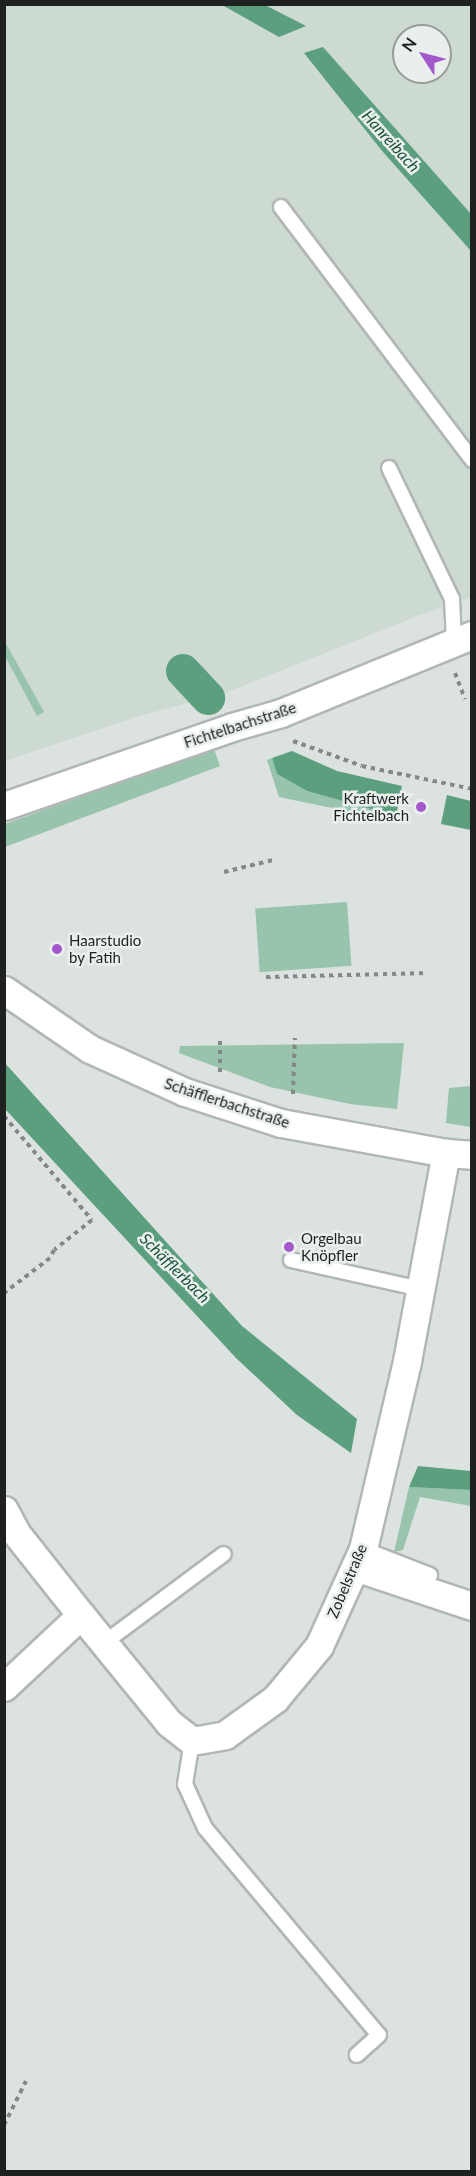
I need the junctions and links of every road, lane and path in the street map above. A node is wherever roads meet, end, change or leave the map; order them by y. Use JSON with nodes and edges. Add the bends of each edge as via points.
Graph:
{"nodes":[{"id":1,"x":281,"y":207,"type":"dead end"},
{"id":2,"x":471,"y":460,"type":"edge"},
{"id":3,"x":389,"y":468,"type":"dead end"},
{"id":4,"x":463,"y":638,"type":"edge"},
{"id":5,"x":455,"y":673,"type":"dead end"},
{"id":6,"x":465,"y":699,"type":"dead end"},
{"id":7,"x":281,"y":712,"type":"junction"},
{"id":8,"x":471,"y":789,"type":"edge"},
{"id":9,"x":4,"y":806,"type":"edge"},
{"id":10,"x":273,"y":860,"type":"dead end"},
{"id":11,"x":224,"y":872,"type":"dead end"},
{"id":12,"x":428,"y":973,"type":"dead end"},
{"id":13,"x":266,"y":977,"type":"dead end"},
{"id":14,"x":4,"y":990,"type":"edge"},
{"id":15,"x":295,"y":1038,"type":"dead end"},
{"id":16,"x":4,"y":1116,"type":"edge"},
{"id":17,"x":291,"y":1125,"type":"junction"},
{"id":18,"x":459,"y":1154,"type":"edge"},
{"id":19,"x":291,"y":1260,"type":"dead end"},
{"id":20,"x":421,"y":1289,"type":"junction"},
{"id":21,"x":4,"y":1293,"type":"edge"},
{"id":22,"x":4,"y":1510,"type":"edge"},
{"id":23,"x":224,"y":1554,"type":"dead end"},
{"id":24,"x":359,"y":1558,"type":"junction"},
{"id":25,"x":430,"y":1575,"type":"dead end"},
{"id":26,"x":471,"y":1606,"type":"edge"},
{"id":27,"x":81,"y":1615,"type":"junction"},
{"id":28,"x":104,"y":1643,"type":"junction"},
{"id":29,"x":4,"y":1687,"type":"edge"},
{"id":30,"x":192,"y":1741,"type":"junction"},
{"id":31,"x":357,"y":2055,"type":"dead end"},
{"id":32,"x":27,"y":2081,"type":"dead end"},
{"id":33,"x":4,"y":2125,"type":"edge"}],
"edges":[{"from":1,"to":2,"type":"lane"},
{"from":3,"to":4,"type":"lane","via":[[452,598]]},
{"from":4,"to":7,"type":"street","name":"Fichtelbachstraße"},
{"from":5,"to":6,"type":"path"},
{"from":7,"to":8,"type":"path","via":[[292,740],[362,766]]},
{"from":7,"to":9,"type":"street","name":"Fichtelbachstraße"},
{"from":10,"to":11,"type":"path"},
{"from":12,"to":13,"type":"path"},
{"from":14,"to":17,"type":"street","name":"Schäfflerbachstraße","via":[[90,1049],[185,1092]]},
{"from":15,"to":17,"type":"path"},
{"from":16,"to":21,"type":"path","via":[[92,1220]]},
{"from":17,"to":18,"type":"street","name":"Schäfflerbachstraße"},
{"from":18,"to":20,"type":"street","name":"Zobelstraße"},
{"from":19,"to":20,"type":"lane"},
{"from":20,"to":24,"type":"street","name":"Zobelstraße"},
{"from":22,"to":27,"type":"street","via":[[16,1533]]},
{"from":23,"to":28,"type":"lane"},
{"from":24,"to":25,"type":"lane"},
{"from":24,"to":26,"type":"street"},
{"from":24,"to":30,"type":"street","name":"Zobelstraße","via":[[320,1646],[275,1699],[225,1735]]},
{"from":27,"to":28,"type":"street"},
{"from":27,"to":29,"type":"street"},
{"from":28,"to":30,"type":"street","via":[[169,1723]]},
{"from":30,"to":31,"type":"lane","via":[[185,1784],[205,1828],[379,2035]]},
{"from":32,"to":33,"type":"path"}]}
